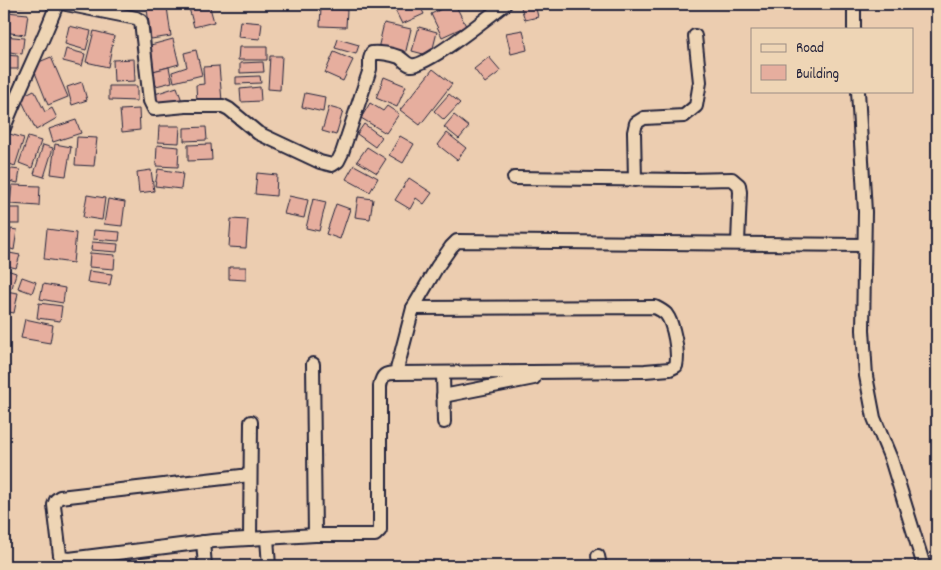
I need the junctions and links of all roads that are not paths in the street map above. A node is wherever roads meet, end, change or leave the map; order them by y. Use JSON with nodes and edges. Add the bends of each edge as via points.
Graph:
{"nodes":[{"id":1,"x":57,"y":4,"type":"edge"},
{"id":2,"x":66,"y":4,"type":"edge"},
{"id":3,"x":505,"y":4,"type":"edge"},
{"id":4,"x":854,"y":4,"type":"edge"},
{"id":5,"x":854,"y":28,"type":"edge"},
{"id":6,"x":695,"y":36,"type":"dead end"},
{"id":7,"x":858,"y":92,"type":"edge"},
{"id":8,"x":4,"y":128,"type":"edge"},
{"id":9,"x":514,"y":178,"type":"dead end"},
{"id":10,"x":635,"y":180,"type":"junction"},
{"id":11,"x":738,"y":244,"type":"junction"},
{"id":12,"x":864,"y":244,"type":"junction"},
{"id":13,"x":413,"y":308,"type":"junction"},
{"id":14,"x":313,"y":364,"type":"dead end"},
{"id":15,"x":564,"y":372,"type":"junction"},
{"id":16,"x":396,"y":373,"type":"junction"},
{"id":17,"x":443,"y":373,"type":"junction"},
{"id":18,"x":443,"y":396,"type":"junction"},
{"id":19,"x":251,"y":422,"type":"dead end"},
{"id":20,"x":444,"y":422,"type":"dead end"},
{"id":21,"x":250,"y":475,"type":"junction"},
{"id":22,"x":315,"y":535,"type":"junction"},
{"id":23,"x":267,"y":538,"type":"junction"},
{"id":24,"x":250,"y":539,"type":"junction"},
{"id":25,"x":203,"y":542,"type":"junction"},
{"id":26,"x":205,"y":566,"type":"edge"},
{"id":27,"x":269,"y":566,"type":"edge"},
{"id":28,"x":924,"y":566,"type":"edge"}],
"edges":[{"from":1,"to":8,"type":"street"},
{"from":2,"to":3,"type":"street","via":[[141,21],[150,101],[154,109],[223,106],[258,133],[332,165],[342,153],[372,54],[399,57],[410,65],[416,65]]},
{"from":4,"to":5,"type":"street"},
{"from":6,"to":10,"type":"street","via":[[700,82],[696,106],[684,116],[644,118],[636,123]]},
{"from":7,"to":12,"type":"street"},
{"from":9,"to":10,"type":"street"},
{"from":10,"to":11,"type":"street","via":[[736,181],[740,192]]},
{"from":11,"to":12,"type":"street"},
{"from":11,"to":13,"type":"street","via":[[457,241]]},
{"from":12,"to":28,"type":"street","via":[[866,376],[874,418],[891,458]]},
{"from":13,"to":15,"type":"street","via":[[655,307],[669,319],[677,350],[676,366],[645,372]]},
{"from":13,"to":16,"type":"street"},
{"from":14,"to":22,"type":"street"},
{"from":15,"to":17,"type":"street"},
{"from":15,"to":18,"type":"street"},
{"from":16,"to":17,"type":"street"},
{"from":16,"to":22,"type":"street","via":[[384,374],[380,386],[379,533]]},
{"from":17,"to":18,"type":"street"},
{"from":18,"to":20,"type":"street"},
{"from":19,"to":21,"type":"street"},
{"from":21,"to":24,"type":"street"},
{"from":21,"to":25,"type":"street","via":[[66,496],[56,500],[54,505],[60,555],[65,559]]},
{"from":22,"to":23,"type":"street"},
{"from":23,"to":24,"type":"street"},
{"from":23,"to":27,"type":"street"},
{"from":24,"to":25,"type":"street"},
{"from":25,"to":26,"type":"street"}]}
